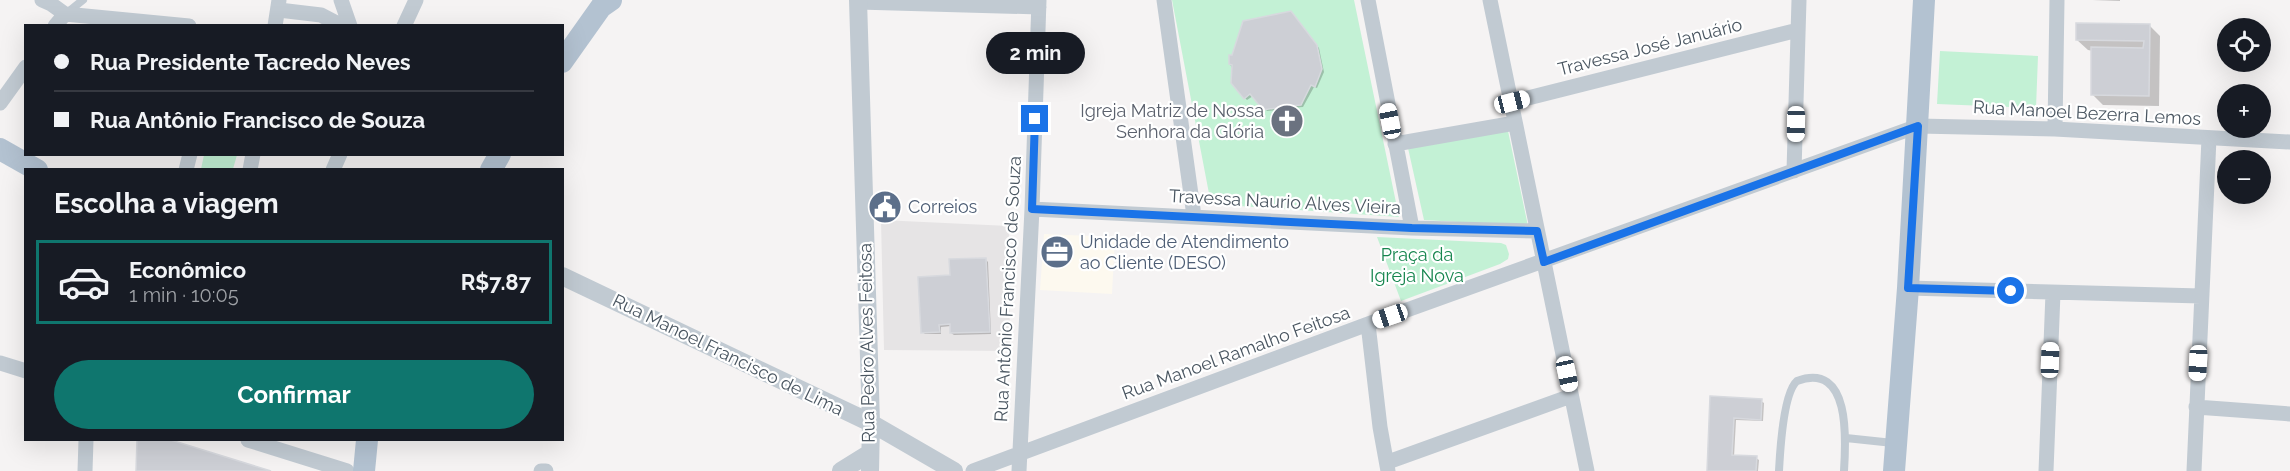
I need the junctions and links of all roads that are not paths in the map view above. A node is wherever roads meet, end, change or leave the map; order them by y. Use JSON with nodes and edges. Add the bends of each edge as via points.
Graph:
{"nodes":[{"id":1,"x":42,"y":0,"type":"edge"},
{"id":2,"x":83,"y":0,"type":"edge"},
{"id":3,"x":341,"y":0,"type":"edge"},
{"id":4,"x":416,"y":0,"type":"edge"},
{"id":5,"x":1164,"y":0,"type":"edge"},
{"id":6,"x":1368,"y":0,"type":"edge"},
{"id":7,"x":1490,"y":0,"type":"edge"},
{"id":8,"x":1799,"y":0,"type":"edge"},
{"id":9,"x":1924,"y":0,"type":"edge"},
{"id":10,"x":2057,"y":0,"type":"edge"},
{"id":11,"x":858,"y":1,"type":"edge"},
{"id":12,"x":605,"y":2,"type":"edge"},
{"id":13,"x":1039,"y":3,"type":"edge"},
{"id":14,"x":278,"y":12,"type":"edge"},
{"id":15,"x":60,"y":20,"type":"edge"},
{"id":16,"x":146,"y":24,"type":"edge"},
{"id":17,"x":338,"y":24,"type":"edge"},
{"id":18,"x":349,"y":24,"type":"edge"},
{"id":19,"x":405,"y":24,"type":"edge"},
{"id":20,"x":1798,"y":30,"type":"junction"},
{"id":21,"x":564,"y":59,"type":"edge"},
{"id":22,"x":24,"y":70,"type":"edge"},
{"id":23,"x":1512,"y":102,"type":"junction"},
{"id":24,"x":0,"y":103,"type":"edge"},
{"id":25,"x":1515,"y":123,"type":"junction"},
{"id":26,"x":1918,"y":126,"type":"junction"},
{"id":27,"x":2055,"y":129,"type":"junction"},
{"id":28,"x":2209,"y":138,"type":"junction"},
{"id":29,"x":2290,"y":141,"type":"edge"},
{"id":30,"x":1395,"y":144,"type":"junction"},
{"id":31,"x":0,"y":149,"type":"edge"},
{"id":32,"x":33,"y":168,"type":"edge"},
{"id":33,"x":1794,"y":171,"type":"junction"},
{"id":34,"x":1032,"y":209,"type":"junction"},
{"id":35,"x":1194,"y":216,"type":"junction"},
{"id":36,"x":1412,"y":228,"type":"junction"},
{"id":37,"x":1537,"y":231,"type":"junction"},
{"id":38,"x":1544,"y":262,"type":"junction"},
{"id":39,"x":564,"y":277,"type":"edge"},
{"id":40,"x":1908,"y":288,"type":"junction"},
{"id":41,"x":2053,"y":293,"type":"junction"},
{"id":42,"x":2201,"y":296,"type":"junction"},
{"id":43,"x":1368,"y":324,"type":"junction"},
{"id":44,"x":0,"y":363,"type":"edge"},
{"id":45,"x":24,"y":370,"type":"edge"},
{"id":46,"x":1571,"y":396,"type":"junction"},
{"id":47,"x":2196,"y":407,"type":"junction"},
{"id":48,"x":2290,"y":414,"type":"edge"},
{"id":49,"x":871,"y":423,"type":"junction"},
{"id":50,"x":1846,"y":438,"type":"junction"},
{"id":51,"x":86,"y":441,"type":"edge"},
{"id":52,"x":251,"y":441,"type":"edge"},
{"id":53,"x":367,"y":441,"type":"edge"},
{"id":54,"x":1896,"y":444,"type":"junction"},
{"id":55,"x":870,"y":453,"type":"junction"},
{"id":56,"x":1020,"y":454,"type":"junction"},
{"id":57,"x":1388,"y":466,"type":"edge"},
{"id":58,"x":85,"y":471,"type":"edge"},
{"id":59,"x":347,"y":471,"type":"edge"},
{"id":60,"x":364,"y":471,"type":"edge"},
{"id":61,"x":841,"y":471,"type":"edge"},
{"id":62,"x":870,"y":471,"type":"edge"},
{"id":63,"x":954,"y":471,"type":"edge"},
{"id":64,"x":973,"y":471,"type":"edge"},
{"id":65,"x":1019,"y":471,"type":"edge"},
{"id":66,"x":1587,"y":471,"type":"edge"},
{"id":67,"x":1779,"y":471,"type":"edge"},
{"id":68,"x":1844,"y":471,"type":"edge"},
{"id":69,"x":1894,"y":471,"type":"edge"},
{"id":70,"x":2046,"y":471,"type":"edge"},
{"id":71,"x":2194,"y":471,"type":"edge"}],
"edges":[{"from":1,"to":15,"type":"street","via":[[51,4]]},
{"from":2,"to":15,"type":"lane"},
{"from":3,"to":18,"type":"street"},
{"from":4,"to":19,"type":"street"},
{"from":5,"to":35,"type":"street"},
{"from":6,"to":30,"type":"street"},
{"from":7,"to":23,"type":"street"},
{"from":8,"to":20,"type":"street"},
{"from":9,"to":26,"type":"main road"},
{"from":10,"to":27,"type":"street"},
{"from":11,"to":13,"type":"street"},
{"from":11,"to":49,"type":"street","name":"Rua Pedro Alves Feitosa"},
{"from":12,"to":21,"type":"main road"},
{"from":13,"to":34,"type":"street","name":"Rua Antônio Francisco de Souza"},
{"from":14,"to":17,"type":"street","via":[[321,15]]},
{"from":15,"to":16,"type":"street"},
{"from":20,"to":23,"type":"street","name":"Travessa José Januário"},
{"from":20,"to":33,"type":"street"},
{"from":22,"to":24,"type":"street"},
{"from":23,"to":25,"type":"street"},
{"from":25,"to":30,"type":"street"},
{"from":25,"to":37,"type":"street"},
{"from":26,"to":27,"type":"street","name":"Rua Manoel Bezerra Lemos"},
{"from":26,"to":33,"type":"street","name":"Rua Manoel Ramalho Feitosa"},
{"from":26,"to":40,"type":"main road"},
{"from":27,"to":28,"type":"street","name":"Rua Manoel Bezerra Lemos"},
{"from":28,"to":29,"type":"street","name":"Rua Manoel Bezerra Lemos"},
{"from":28,"to":42,"type":"street"},
{"from":30,"to":36,"type":"street"},
{"from":31,"to":32,"type":"main road"},
{"from":33,"to":38,"type":"street","name":"Rua Manoel Ramalho Feitosa"},
{"from":34,"to":35,"type":"street","name":"Travessa Naurio Alves Vieira"},
{"from":34,"to":56,"type":"street","name":"Rua Antônio Francisco de Souza"},
{"from":35,"to":36,"type":"street","name":"Travessa Naurio Alves Vieira"},
{"from":36,"to":37,"type":"street","name":"Travessa Naurio Alves Vieira"},
{"from":37,"to":38,"type":"street"},
{"from":38,"to":43,"type":"street","name":"Rua Manoel Ramalho Feitosa"},
{"from":38,"to":46,"type":"street"},
{"from":39,"to":49,"type":"street","name":"Rua Manoel Francisco de Lima"},
{"from":40,"to":41,"type":"street"},
{"from":40,"to":54,"type":"main road"},
{"from":41,"to":42,"type":"street"},
{"from":41,"to":70,"type":"street"},
{"from":42,"to":47,"type":"street"},
{"from":43,"to":56,"type":"street","name":"Rua Manoel Ramalho Feitosa"},
{"from":43,"to":57,"type":"street"},
{"from":44,"to":45,"type":"street"},
{"from":46,"to":57,"type":"street"},
{"from":46,"to":66,"type":"street"},
{"from":47,"to":48,"type":"street"},
{"from":47,"to":71,"type":"street"},
{"from":49,"to":55,"type":"street","name":"Rua Pedro Alves Feitosa"},
{"from":49,"to":63,"type":"street","name":"Rua Manoel Francisco de Lima"},
{"from":50,"to":54,"type":"lane"},
{"from":50,"to":67,"type":"lane","via":[[1841,401],[1835,391],[1814,378],[1797,381],[1790,392]]},
{"from":50,"to":68,"type":"lane"},
{"from":51,"to":58,"type":"street"},
{"from":52,"to":59,"type":"street"},
{"from":53,"to":60,"type":"main road"},
{"from":54,"to":69,"type":"main road"},
{"from":55,"to":61,"type":"street"},
{"from":55,"to":62,"type":"street","name":"Rua Pedro Alves Feitosa"},
{"from":56,"to":64,"type":"street","name":"Rua Manoel Ramalho Feitosa"},
{"from":56,"to":65,"type":"street","name":"Rua Antônio Francisco de Souza"}]}
